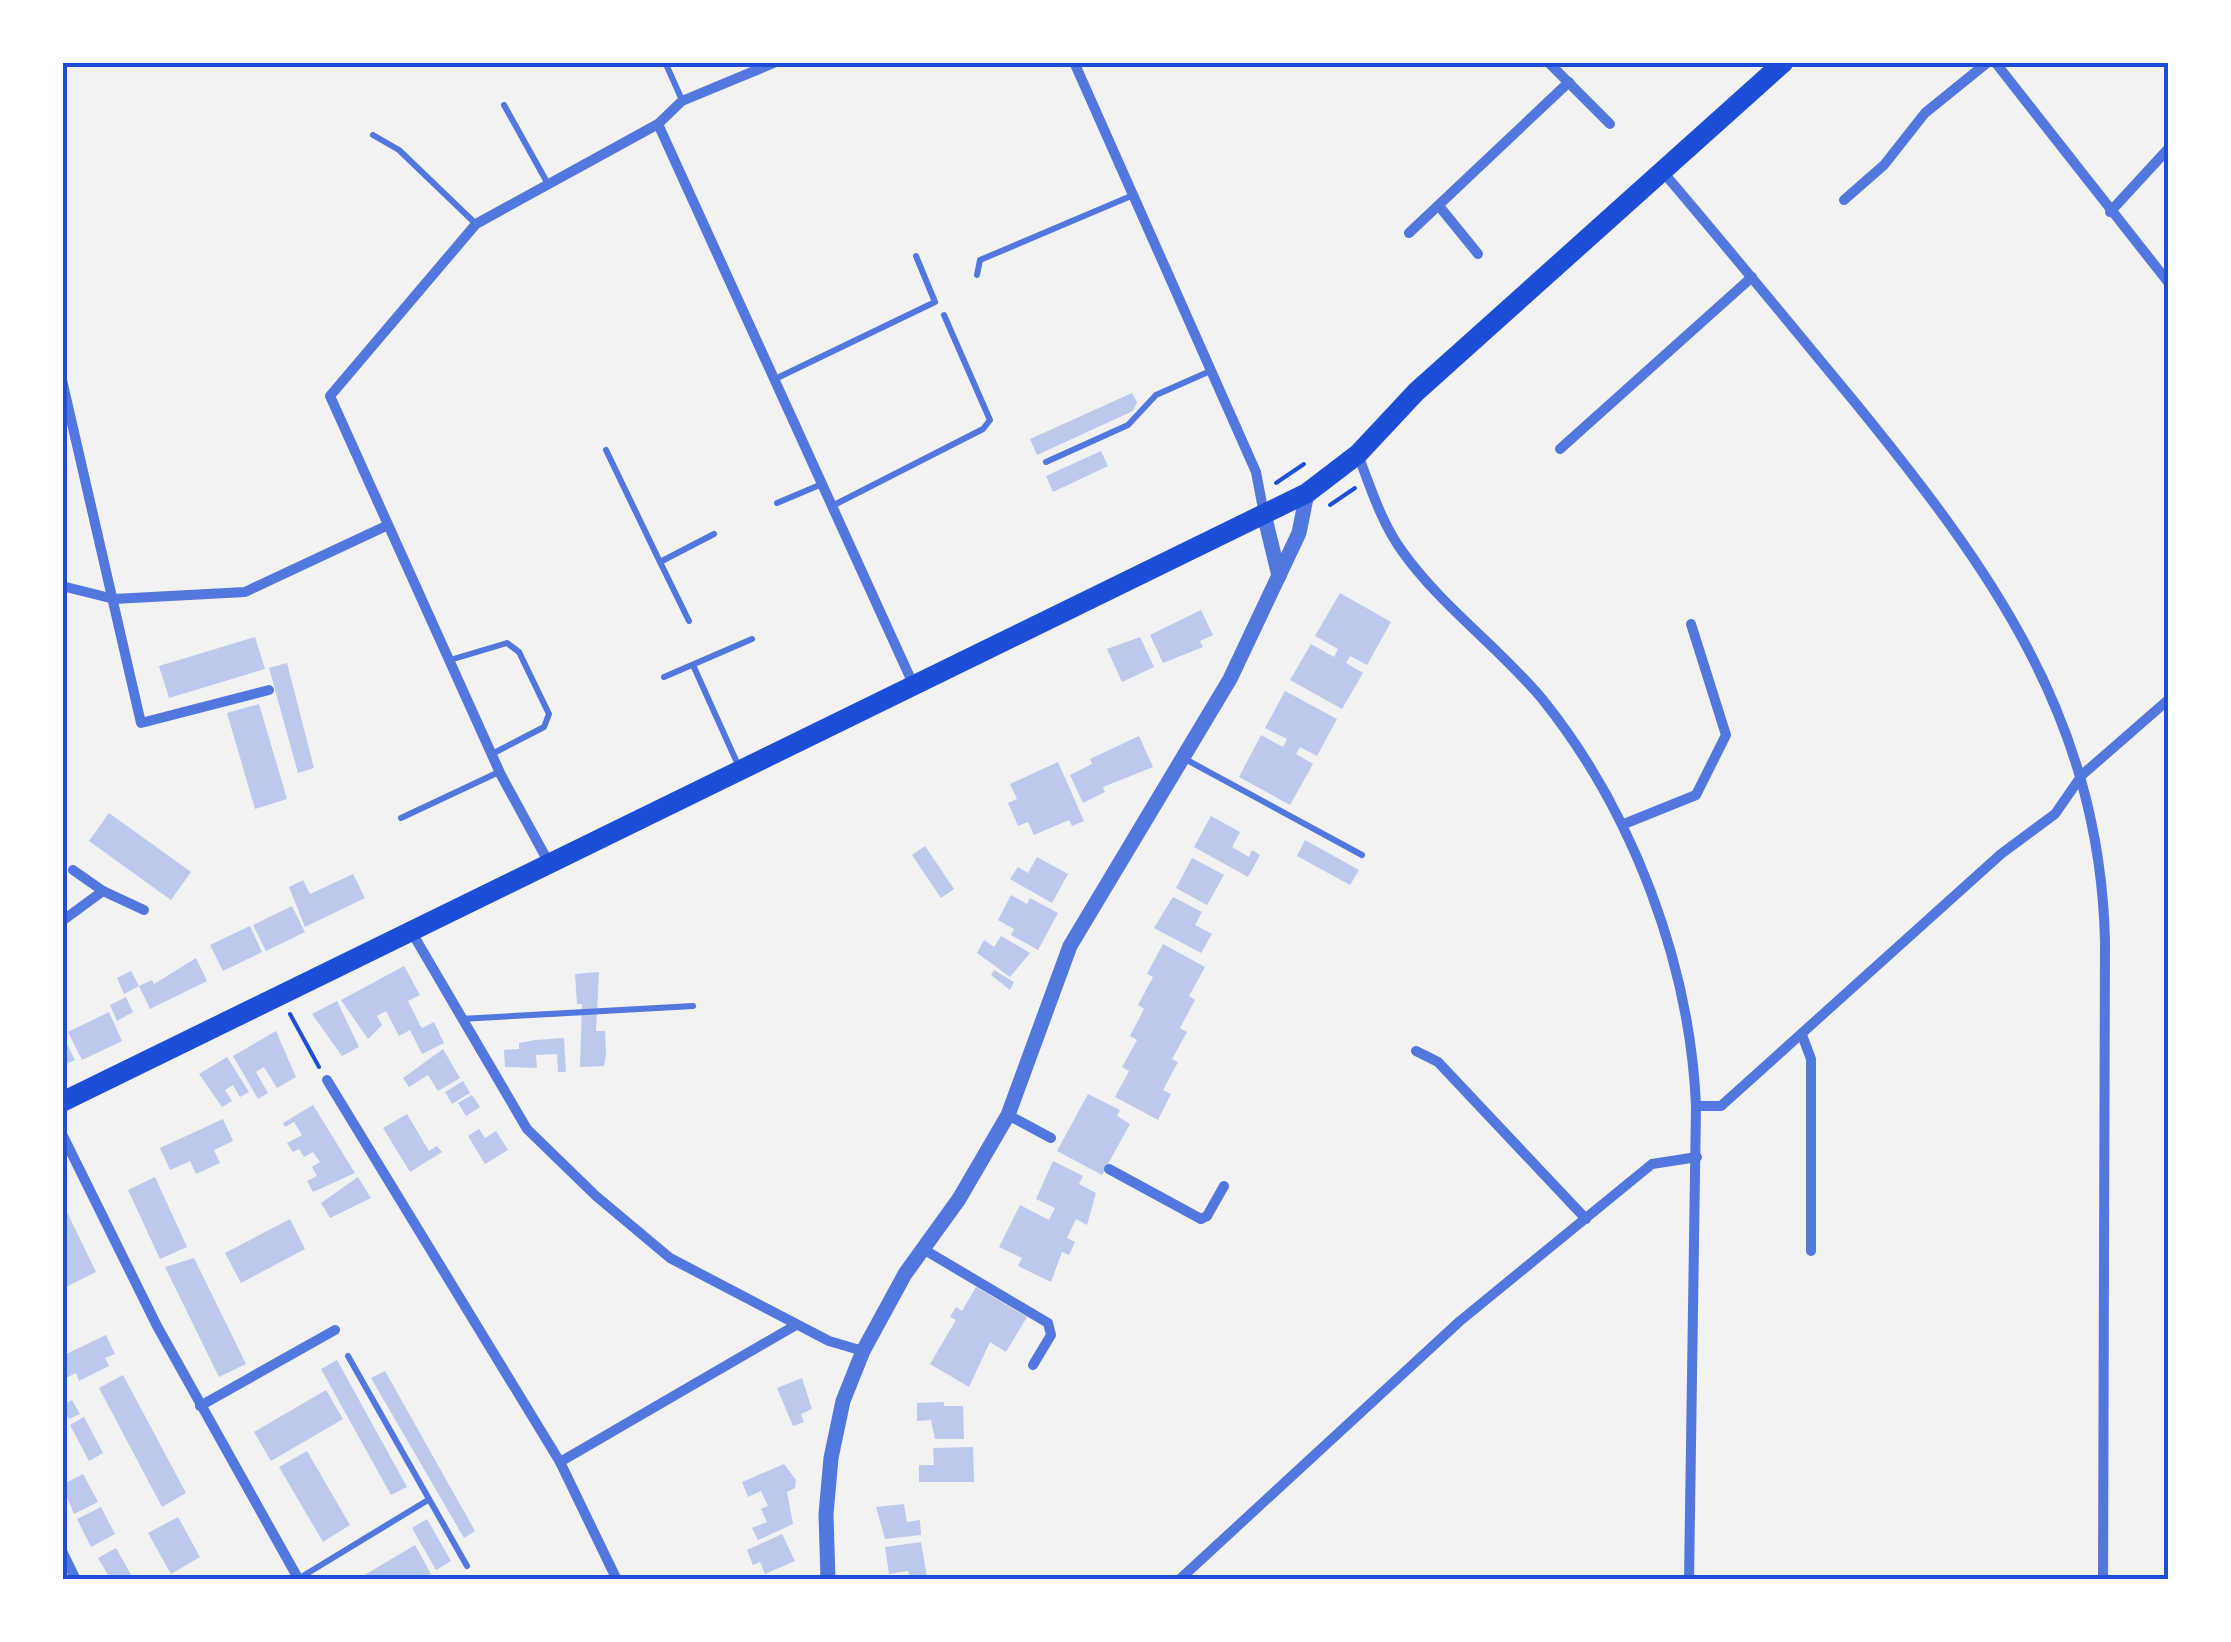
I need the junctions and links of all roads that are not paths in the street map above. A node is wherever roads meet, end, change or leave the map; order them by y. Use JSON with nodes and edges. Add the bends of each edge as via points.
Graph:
{"nodes":[{"id":1,"x":665,"y":62,"type":"edge"},
{"id":2,"x":776,"y":62,"type":"edge"},
{"id":3,"x":1074,"y":62,"type":"edge"},
{"id":4,"x":1548,"y":62,"type":"edge"},
{"id":5,"x":1784,"y":62,"type":"edge"},
{"id":6,"x":1992,"y":62,"type":"edge"},
{"id":7,"x":1569,"y":82,"type":"junction"},
{"id":8,"x":682,"y":102,"type":"junction"},
{"id":9,"x":504,"y":105,"type":"dead end"},
{"id":10,"x":658,"y":124,"type":"junction"},
{"id":11,"x":1610,"y":124,"type":"dead end"},
{"id":12,"x":373,"y":135,"type":"dead end"},
{"id":13,"x":2168,"y":149,"type":"edge"},
{"id":14,"x":1662,"y":172,"type":"junction"},
{"id":15,"x":548,"y":184,"type":"junction"},
{"id":16,"x":1132,"y":196,"type":"junction"},
{"id":17,"x":1844,"y":200,"type":"dead end"},
{"id":18,"x":1438,"y":206,"type":"junction"},
{"id":19,"x":2110,"y":212,"type":"junction"},
{"id":20,"x":476,"y":224,"type":"junction"},
{"id":21,"x":1410,"y":233,"type":"dead end"},
{"id":22,"x":1478,"y":254,"type":"dead end"},
{"id":23,"x":916,"y":256,"type":"dead end"},
{"id":24,"x":977,"y":275,"type":"dead end"},
{"id":25,"x":1752,"y":277,"type":"junction"},
{"id":26,"x":2168,"y":282,"type":"edge"},
{"id":27,"x":944,"y":315,"type":"dead end"},
{"id":28,"x":1210,"y":376,"type":"junction"},
{"id":29,"x":775,"y":379,"type":"junction"},
{"id":30,"x":62,"y":380,"type":"edge"},
{"id":31,"x":1560,"y":449,"type":"dead end"},
{"id":32,"x":606,"y":450,"type":"dead end"},
{"id":33,"x":1358,"y":454,"type":"junction"},
{"id":34,"x":1046,"y":462,"type":"dead end"},
{"id":35,"x":822,"y":484,"type":"junction"},
{"id":36,"x":1307,"y":493,"type":"junction"},
{"id":37,"x":777,"y":504,"type":"dead end"},
{"id":38,"x":832,"y":506,"type":"junction"},
{"id":39,"x":1264,"y":514,"type":"junction"},
{"id":40,"x":386,"y":526,"type":"junction"},
{"id":41,"x":714,"y":534,"type":"dead end"},
{"id":42,"x":660,"y":562,"type":"junction"},
{"id":43,"x":1279,"y":576,"type":"junction"},
{"id":44,"x":62,"y":586,"type":"edge"},
{"id":45,"x":114,"y":599,"type":"junction"},
{"id":46,"x":690,"y":621,"type":"dead end"},
{"id":47,"x":1691,"y":624,"type":"dead end"},
{"id":48,"x":752,"y":638,"type":"dead end"},
{"id":49,"x":448,"y":661,"type":"junction"},
{"id":50,"x":693,"y":664,"type":"junction"},
{"id":51,"x":664,"y":678,"type":"dead end"},
{"id":52,"x":914,"y":686,"type":"junction"},
{"id":53,"x":268,"y":690,"type":"dead end"},
{"id":54,"x":2168,"y":700,"type":"edge"},
{"id":55,"x":492,"y":754,"type":"junction"},
{"id":56,"x":1184,"y":758,"type":"junction"},
{"id":57,"x":500,"y":771,"type":"junction"},
{"id":58,"x":741,"y":773,"type":"junction"},
{"id":59,"x":2082,"y":775,"type":"junction"},
{"id":60,"x":401,"y":818,"type":"dead end"},
{"id":61,"x":1624,"y":824,"type":"junction"},
{"id":62,"x":1362,"y":854,"type":"dead end"},
{"id":63,"x":549,"y":864,"type":"junction"},
{"id":64,"x":73,"y":870,"type":"dead end"},
{"id":65,"x":102,"y":891,"type":"junction"},
{"id":66,"x":144,"y":910,"type":"dead end"},
{"id":67,"x":62,"y":921,"type":"edge"},
{"id":68,"x":411,"y":931,"type":"junction"},
{"id":69,"x":693,"y":1006,"type":"dead end"},
{"id":70,"x":460,"y":1019,"type":"junction"},
{"id":71,"x":1802,"y":1035,"type":"junction"},
{"id":72,"x":1416,"y":1050,"type":"dead end"},
{"id":73,"x":327,"y":1080,"type":"road end"},
{"id":74,"x":62,"y":1102,"type":"edge"},
{"id":75,"x":1696,"y":1106,"type":"junction"},
{"id":76,"x":1008,"y":1115,"type":"junction"},
{"id":77,"x":62,"y":1134,"type":"edge"},
{"id":78,"x":1050,"y":1138,"type":"dead end"},
{"id":79,"x":1696,"y":1156,"type":"junction"},
{"id":80,"x":1109,"y":1169,"type":"dead end"},
{"id":81,"x":1224,"y":1186,"type":"dead end"},
{"id":82,"x":1586,"y":1219,"type":"junction"},
{"id":83,"x":923,"y":1249,"type":"junction"},
{"id":84,"x":1811,"y":1250,"type":"dead end"},
{"id":85,"x":796,"y":1324,"type":"junction"},
{"id":86,"x":335,"y":1330,"type":"dead end"},
{"id":87,"x":863,"y":1351,"type":"junction"},
{"id":88,"x":348,"y":1356,"type":"dead end"},
{"id":89,"x":1033,"y":1365,"type":"dead end"},
{"id":90,"x":200,"y":1406,"type":"junction"},
{"id":91,"x":560,"y":1462,"type":"junction"},
{"id":92,"x":428,"y":1500,"type":"junction"},
{"id":93,"x":62,"y":1552,"type":"edge"},
{"id":94,"x":468,"y":1566,"type":"dead end"},
{"id":95,"x":298,"y":1579,"type":"edge"},
{"id":96,"x":76,"y":1580,"type":"edge"},
{"id":97,"x":617,"y":1580,"type":"edge"},
{"id":98,"x":828,"y":1580,"type":"edge"},
{"id":99,"x":1179,"y":1580,"type":"edge"},
{"id":100,"x":1688,"y":1580,"type":"edge"},
{"id":101,"x":2102,"y":1580,"type":"edge"}],
"edges":[{"from":1,"to":8,"type":"lane"},
{"from":2,"to":8,"type":"street"},
{"from":3,"to":16,"type":"street"},
{"from":4,"to":7,"type":"street"},
{"from":5,"to":14,"type":"main road"},
{"from":6,"to":17,"type":"street","via":[[1924,113],[1884,165]]},
{"from":6,"to":19,"type":"street"},
{"from":7,"to":11,"type":"street"},
{"from":7,"to":18,"type":"street"},
{"from":8,"to":10,"type":"street"},
{"from":9,"to":15,"type":"lane"},
{"from":10,"to":15,"type":"street"},
{"from":10,"to":29,"type":"street"},
{"from":12,"to":20,"type":"lane","via":[[399,150]]},
{"from":13,"to":19,"type":"street"},
{"from":14,"to":25,"type":"street"},
{"from":14,"to":33,"type":"main road","via":[[1416,392]]},
{"from":15,"to":20,"type":"street"},
{"from":16,"to":24,"type":"lane","via":[[980,260]]},
{"from":16,"to":28,"type":"street"},
{"from":18,"to":21,"type":"street"},
{"from":18,"to":22,"type":"street"},
{"from":19,"to":26,"type":"street"},
{"from":20,"to":40,"type":"street","via":[[330,396]]},
{"from":23,"to":29,"type":"lane","via":[[934,302]]},
{"from":25,"to":31,"type":"street"},
{"from":25,"to":59,"type":"street","via":[[1978,562],[2015,620]]},
{"from":27,"to":38,"type":"lane","via":[[990,420]]},
{"from":28,"to":34,"type":"lane","via":[[1156,395],[1128,425]]},
{"from":28,"to":39,"type":"street","via":[[1256,472]]},
{"from":29,"to":35,"type":"street"},
{"from":30,"to":45,"type":"street"},
{"from":32,"to":42,"type":"lane"},
{"from":33,"to":36,"type":"main road"},
{"from":33,"to":61,"type":"street","via":[[1405,556],[1541,698]]},
{"from":35,"to":37,"type":"lane"},
{"from":35,"to":38,"type":"street"},
{"from":36,"to":39,"type":"main road"},
{"from":36,"to":43,"type":"street","via":[[1300,533]]},
{"from":38,"to":52,"type":"street"},
{"from":39,"to":43,"type":"street"},
{"from":39,"to":52,"type":"main road"},
{"from":40,"to":45,"type":"street","via":[[246,592]]},
{"from":40,"to":49,"type":"street"},
{"from":41,"to":42,"type":"lane"},
{"from":42,"to":46,"type":"lane"},
{"from":43,"to":56,"type":"street"},
{"from":44,"to":45,"type":"street"},
{"from":45,"to":53,"type":"street","via":[[141,724]]},
{"from":47,"to":61,"type":"street","via":[[1726,735],[1696,795]]},
{"from":48,"to":50,"type":"lane"},
{"from":49,"to":55,"type":"street"},
{"from":49,"to":55,"type":"lane","via":[[507,643],[549,714],[544,726]]},
{"from":50,"to":51,"type":"lane"},
{"from":50,"to":58,"type":"lane"},
{"from":52,"to":58,"type":"main road"},
{"from":54,"to":59,"type":"street"},
{"from":55,"to":57,"type":"street"},
{"from":56,"to":62,"type":"lane"},
{"from":56,"to":76,"type":"street","via":[[1070,946]]},
{"from":57,"to":60,"type":"lane"},
{"from":57,"to":63,"type":"street"},
{"from":58,"to":63,"type":"main road"},
{"from":59,"to":71,"type":"street","via":[[2055,814],[2001,854]]},
{"from":59,"to":101,"type":"street","via":[[2101,863],[2105,940]]},
{"from":61,"to":75,"type":"street","via":[[1669,952],[1694,1064]]},
{"from":63,"to":68,"type":"main road"},
{"from":64,"to":65,"type":"street"},
{"from":65,"to":66,"type":"street"},
{"from":65,"to":67,"type":"street"},
{"from":68,"to":70,"type":"street"},
{"from":68,"to":74,"type":"main road"},
{"from":69,"to":70,"type":"lane"},
{"from":70,"to":85,"type":"street","via":[[527,1129],[596,1196],[670,1258]]},
{"from":71,"to":75,"type":"street","via":[[1721,1106]]},
{"from":71,"to":84,"type":"street","via":[[1811,1059]]},
{"from":72,"to":82,"type":"street","via":[[1438,1062]]},
{"from":73,"to":91,"type":"street"},
{"from":75,"to":79,"type":"street"},
{"from":76,"to":78,"type":"street"},
{"from":76,"to":83,"type":"street"},
{"from":77,"to":90,"type":"street"},
{"from":79,"to":82,"type":"street","via":[[1652,1164]]},
{"from":79,"to":100,"type":"street"},
{"from":80,"to":81,"type":"street","via":[[1201,1220]]},
{"from":82,"to":99,"type":"street","via":[[1460,1321]]},
{"from":83,"to":87,"type":"street"},
{"from":83,"to":89,"type":"street","via":[[1048,1324],[1051,1336]]},
{"from":85,"to":87,"type":"street"},
{"from":85,"to":91,"type":"street"},
{"from":86,"to":90,"type":"street"},
{"from":87,"to":98,"type":"street","via":[[831,1458]]},
{"from":88,"to":92,"type":"lane"},
{"from":90,"to":95,"type":"street"},
{"from":91,"to":97,"type":"street"},
{"from":92,"to":94,"type":"lane"},
{"from":92,"to":95,"type":"lane"},
{"from":93,"to":96,"type":"street"}]}
